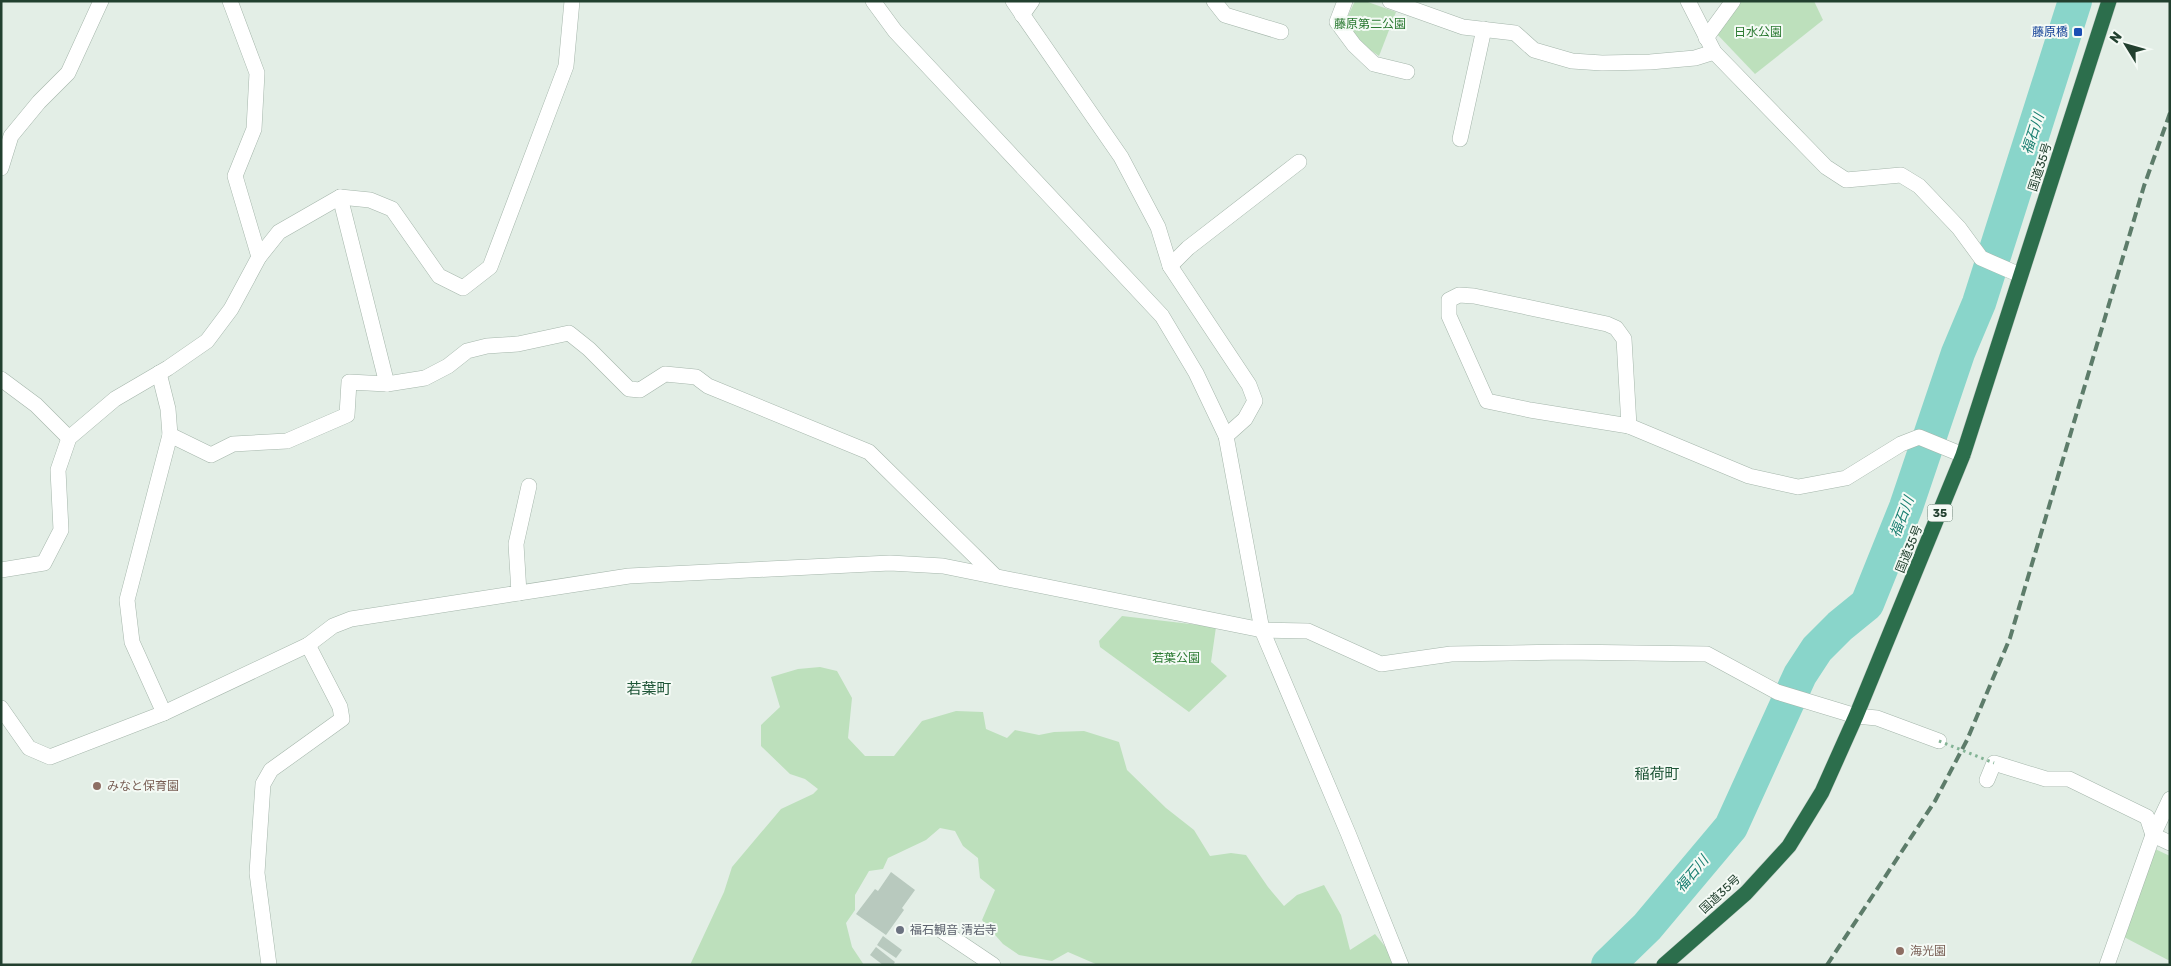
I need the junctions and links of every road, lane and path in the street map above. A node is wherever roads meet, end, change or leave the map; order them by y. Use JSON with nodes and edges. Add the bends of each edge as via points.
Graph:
{"nodes":[{"id":1,"x":101,"y":1,"type":"edge"},
{"id":2,"x":230,"y":1,"type":"edge"},
{"id":3,"x":572,"y":1,"type":"edge"},
{"id":4,"x":872,"y":1,"type":"edge"},
{"id":5,"x":1013,"y":1,"type":"edge"},
{"id":6,"x":1032,"y":1,"type":"edge"},
{"id":7,"x":1214,"y":1,"type":"edge"},
{"id":8,"x":1345,"y":1,"type":"edge"},
{"id":9,"x":1390,"y":1,"type":"edge"},
{"id":10,"x":1688,"y":1,"type":"edge"},
{"id":11,"x":1733,"y":1,"type":"edge"},
{"id":12,"x":2109,"y":1,"type":"edge"},
{"id":13,"x":1022,"y":15,"type":"junction"},
{"id":14,"x":1484,"y":29,"type":"junction"},
{"id":15,"x":1281,"y":32,"type":"dead end"},
{"id":16,"x":1706,"y":38,"type":"junction"},
{"id":17,"x":1714,"y":52,"type":"junction"},
{"id":18,"x":1407,"y":72,"type":"dead end"},
{"id":19,"x":1460,"y":139,"type":"dead end"},
{"id":20,"x":1298,"y":162,"type":"dead end"},
{"id":21,"x":1,"y":168,"type":"edge"},
{"id":22,"x":340,"y":197,"type":"junction"},
{"id":23,"x":258,"y":257,"type":"junction"},
{"id":24,"x":1170,"y":266,"type":"junction"},
{"id":25,"x":2020,"y":275,"type":"junction"},
{"id":26,"x":159,"y":373,"type":"junction"},
{"id":27,"x":1,"y":379,"type":"edge"},
{"id":28,"x":387,"y":384,"type":"junction"},
{"id":29,"x":1629,"y":426,"type":"junction"},
{"id":30,"x":170,"y":435,"type":"junction"},
{"id":31,"x":1226,"y":436,"type":"junction"},
{"id":32,"x":69,"y":438,"type":"junction"},
{"id":33,"x":1963,"y":455,"type":"junction"},
{"id":34,"x":529,"y":486,"type":"dead end"},
{"id":35,"x":1,"y":570,"type":"edge"},
{"id":36,"x":994,"y":575,"type":"junction"},
{"id":37,"x":519,"y":593,"type":"junction"},
{"id":38,"x":1262,"y":630,"type":"junction"},
{"id":39,"x":308,"y":645,"type":"junction"},
{"id":40,"x":1,"y":708,"type":"edge"},
{"id":41,"x":164,"y":713,"type":"junction"},
{"id":42,"x":1856,"y":716,"type":"junction"},
{"id":43,"x":1938,"y":741,"type":"joint"},
{"id":44,"x":1994,"y":763,"type":"junction"},
{"id":45,"x":1987,"y":780,"type":"dead end"},
{"id":46,"x":2170,"y":799,"type":"edge"},
{"id":47,"x":2153,"y":836,"type":"junction"},
{"id":48,"x":2170,"y":843,"type":"edge"},
{"id":49,"x":941,"y":930,"type":"dead end"},
{"id":50,"x":269,"y":965,"type":"edge"},
{"id":51,"x":993,"y":965,"type":"edge"},
{"id":52,"x":1400,"y":965,"type":"edge"},
{"id":53,"x":1664,"y":965,"type":"edge"},
{"id":54,"x":2107,"y":965,"type":"edge"}],
"edges":[{"from":1,"to":21,"type":"street","via":[[68,72],[11,136]]},
{"from":2,"to":23,"type":"street","via":[[257,73],[254,129],[235,176]]},
{"from":3,"to":22,"type":"street","via":[[566,66],[490,267],[463,288],[439,276],[392,209],[370,200]]},
{"from":4,"to":31,"type":"street","via":[[895,31],[1162,316],[1196,373]]},
{"from":5,"to":13,"type":"street"},
{"from":6,"to":13,"type":"street"},
{"from":7,"to":15,"type":"street","via":[[1225,15]]},
{"from":8,"to":18,"type":"street","via":[[1337,22],[1354,45],[1374,64]]},
{"from":9,"to":14,"type":"street","via":[[1438,20]]},
{"from":10,"to":16,"type":"street"},
{"from":11,"to":16,"type":"street"},
{"from":12,"to":25,"type":"highway","name":"国道35号","number":"35"},
{"from":13,"to":24,"type":"street","via":[[1121,157],[1158,227]]},
{"from":14,"to":17,"type":"street","via":[[1515,33],[1534,50],[1572,60],[1602,63],[1694,58]]},
{"from":14,"to":19,"type":"street"},
{"from":16,"to":17,"type":"street"},
{"from":17,"to":25,"type":"street","via":[[1826,167],[1846,180],[1901,175],[1919,186],[1981,258]]},
{"from":20,"to":24,"type":"street","via":[[1188,248]]},
{"from":22,"to":23,"type":"street","via":[[279,232]]},
{"from":22,"to":28,"type":"street"},
{"from":23,"to":26,"type":"street","via":[[231,309],[207,341]]},
{"from":24,"to":31,"type":"street","via":[[1249,385],[1255,401],[1245,420]]},
{"from":25,"to":33,"type":"highway","name":"国道35号","number":"35"},
{"from":26,"to":30,"type":"street","via":[[168,409]]},
{"from":26,"to":32,"type":"street","via":[[115,399]]},
{"from":27,"to":32,"type":"street","via":[[36,405]]},
{"from":28,"to":30,"type":"street","via":[[349,382],[347,415],[287,441],[233,444],[211,455]]},
{"from":28,"to":36,"type":"street","via":[[425,378],[473,349],[569,333],[629,389],[640,390],[665,374],[696,377],[708,386],[869,452]]},
{"from":29,"to":29,"type":"street","via":[[1487,401],[1449,316],[1449,300],[1459,295],[1474,296],[1616,328],[1624,339]]},
{"from":29,"to":33,"type":"street","via":[[1748,476],[1798,487],[1846,478],[1919,437]]},
{"from":30,"to":41,"type":"street","via":[[127,600],[132,642]]},
{"from":31,"to":38,"type":"street"},
{"from":32,"to":35,"type":"street","via":[[58,470],[61,530],[44,562]]},
{"from":33,"to":42,"type":"highway","name":"国道35号","number":"35"},
{"from":34,"to":37,"type":"street","via":[[516,544]]},
{"from":36,"to":37,"type":"street","via":[[943,566],[890,563],[629,576]]},
{"from":36,"to":38,"type":"street"},
{"from":37,"to":39,"type":"street","via":[[351,619],[333,626]]},
{"from":38,"to":42,"type":"street","via":[[1308,631],[1381,664],[1451,654],[1707,654],[1777,692]]},
{"from":38,"to":52,"type":"street"},
{"from":39,"to":41,"type":"street"},
{"from":39,"to":50,"type":"street","via":[[340,707],[342,719],[271,770],[264,784],[257,874]]},
{"from":40,"to":41,"type":"street","via":[[29,748],[50,757]]},
{"from":42,"to":43,"type":"street","via":[[1877,718]]},
{"from":42,"to":53,"type":"highway","name":"国道35号","number":"35","via":[[1822,792],[1789,846],[1746,893]]},
{"from":43,"to":44,"type":"path","bridge":true},
{"from":44,"to":45,"type":"street"},
{"from":44,"to":47,"type":"street","via":[[2046,779],[2068,779],[2147,816]]},
{"from":46,"to":47,"type":"street"},
{"from":47,"to":48,"type":"street"},
{"from":47,"to":54,"type":"street"},
{"from":49,"to":51,"type":"street"}]}
